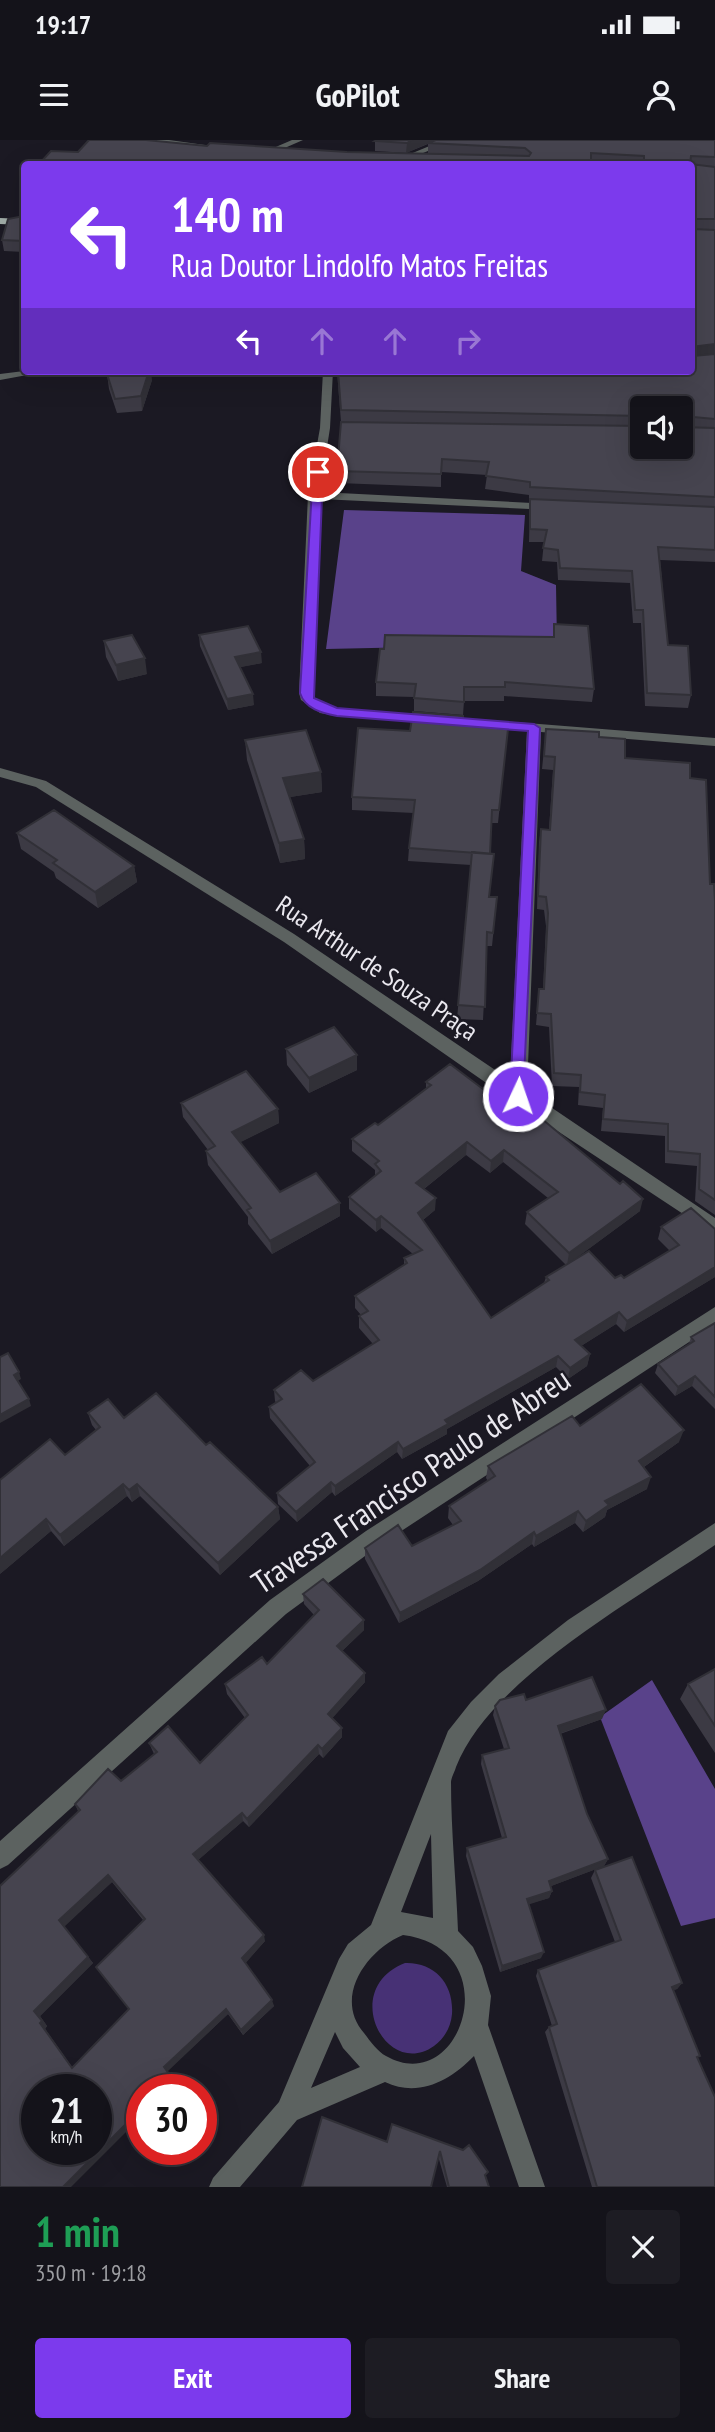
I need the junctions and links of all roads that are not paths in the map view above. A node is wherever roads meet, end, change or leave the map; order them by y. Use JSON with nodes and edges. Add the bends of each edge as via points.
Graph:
{"nodes":[{"id":1,"x":145,"y":140,"type":"edge"},
{"id":2,"x":299,"y":140,"type":"edge"},
{"id":3,"x":451,"y":140,"type":"edge"},
{"id":4,"x":239,"y":149,"type":"edge"},
{"id":5,"x":295,"y":153,"type":"edge"},
{"id":6,"x":377,"y":157,"type":"edge"},
{"id":7,"x":404,"y":158,"type":"junction"},
{"id":8,"x":431,"y":159,"type":"edge"},
{"id":9,"x":397,"y":161,"type":"edge"},
{"id":10,"x":0,"y":221,"type":"edge"},
{"id":11,"x":21,"y":222,"type":"edge"},
{"id":12,"x":21,"y":374,"type":"edge"},
{"id":13,"x":328,"y":375,"type":"edge"},
{"id":14,"x":0,"y":377,"type":"edge"},
{"id":15,"x":325,"y":428,"type":"junction"},
{"id":16,"x":339,"y":428,"type":"edge"},
{"id":17,"x":314,"y":495,"type":"junction"},
{"id":18,"x":571,"y":508,"type":"edge"},
{"id":19,"x":534,"y":728,"type":"junction"},
{"id":20,"x":715,"y":742,"type":"edge"},
{"id":21,"x":0,"y":772,"type":"edge"},
{"id":22,"x":518,"y":1096,"type":"junction"},
{"id":23,"x":715,"y":1228,"type":"edge"},
{"id":24,"x":715,"y":1315,"type":"edge"},
{"id":25,"x":715,"y":1534,"type":"edge"},
{"id":26,"x":440,"y":1779,"type":"junction"},
{"id":27,"x":0,"y":1857,"type":"edge"},
{"id":28,"x":382,"y":1929,"type":"junction"},
{"id":29,"x":446,"y":1935,"type":"junction"},
{"id":30,"x":342,"y":1986,"type":"junction"},
{"id":31,"x":476,"y":2027,"type":"junction"},
{"id":32,"x":381,"y":2071,"type":"junction"},
{"id":33,"x":288,"y":2111,"type":"junction"},
{"id":34,"x":222,"y":2187,"type":"edge"},
{"id":35,"x":532,"y":2187,"type":"edge"}],
"edges":[{"from":1,"to":4,"type":"street"},
{"from":2,"to":5,"type":"street","via":[[263,151]]},
{"from":3,"to":7,"type":"street"},
{"from":6,"to":7,"type":"street"},
{"from":7,"to":8,"type":"street"},
{"from":7,"to":9,"type":"street"},
{"from":10,"to":11,"type":"main road"},
{"from":12,"to":14,"type":"street"},
{"from":13,"to":15,"type":"street"},
{"from":15,"to":16,"type":"street"},
{"from":15,"to":17,"type":"street"},
{"from":17,"to":18,"type":"street"},
{"from":17,"to":19,"type":"street","via":[[306,693],[315,706],[337,712]]},
{"from":19,"to":20,"type":"street"},
{"from":19,"to":22,"type":"street"},
{"from":21,"to":22,"type":"street","name":"Rua Arthur de Souza Praça","via":[[41,784],[289,938]]},
{"from":22,"to":23,"type":"street","name":"Rua Arthur de Souza Praça"},
{"from":24,"to":27,"type":"street","name":"Travessa Francisco Paulo de Abreu","via":[[373,1538],[278,1606]]},
{"from":25,"to":26,"type":"street","via":[[549,1649],[482,1705],[456,1739]]},
{"from":26,"to":28,"type":"street"},
{"from":26,"to":29,"type":"street"},
{"from":28,"to":29,"type":"street","via":[[403,1923],[426,1925]]},
{"from":28,"to":30,"type":"street","via":[[363,1943],[349,1963]]},
{"from":29,"to":31,"type":"street","via":[[463,1952],[475,1975]]},
{"from":30,"to":32,"type":"street","via":[[342,2011],[349,2035]]},
{"from":30,"to":33,"type":"street"},
{"from":31,"to":32,"type":"street","via":[[464,2050],[447,2066],[426,2076],[404,2078]]},
{"from":31,"to":35,"type":"street"},
{"from":32,"to":33,"type":"street"},
{"from":33,"to":34,"type":"street"}]}
